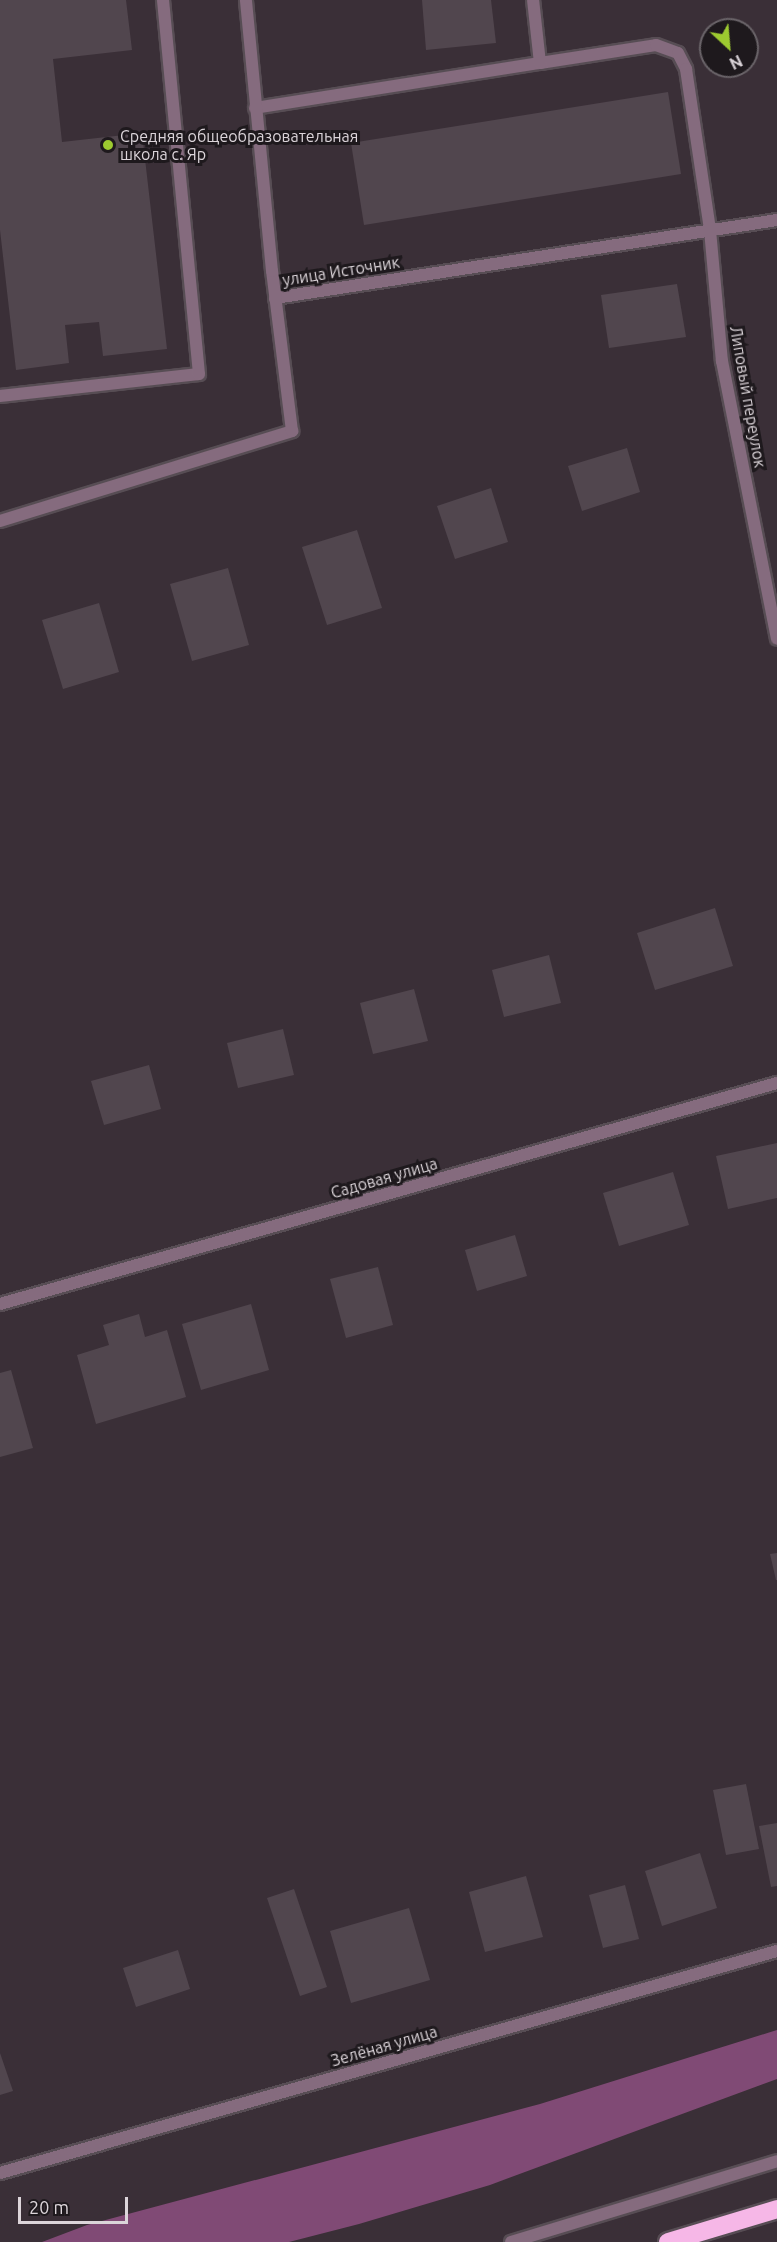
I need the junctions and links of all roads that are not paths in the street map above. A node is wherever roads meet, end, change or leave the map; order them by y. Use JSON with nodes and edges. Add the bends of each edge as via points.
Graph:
{"nodes":[{"id":1,"x":163,"y":0,"type":"edge"},
{"id":2,"x":246,"y":0,"type":"edge"},
{"id":3,"x":533,"y":0,"type":"edge"},
{"id":4,"x":540,"y":63,"type":"junction"},
{"id":5,"x":255,"y":108,"type":"junction"},
{"id":6,"x":777,"y":220,"type":"edge"},
{"id":7,"x":710,"y":230,"type":"junction"},
{"id":8,"x":275,"y":298,"type":"junction"},
{"id":9,"x":0,"y":396,"type":"edge"},
{"id":10,"x":0,"y":521,"type":"edge"},
{"id":11,"x":777,"y":639,"type":"edge"},
{"id":12,"x":777,"y":1083,"type":"edge"},
{"id":13,"x":0,"y":1304,"type":"edge"},
{"id":14,"x":777,"y":1951,"type":"edge"},
{"id":15,"x":777,"y":2161,"type":"edge"},
{"id":16,"x":0,"y":2173,"type":"edge"},
{"id":17,"x":777,"y":2209,"type":"edge"},
{"id":18,"x":511,"y":2242,"type":"edge"},
{"id":19,"x":668,"y":2242,"type":"edge"}],
"edges":[{"from":1,"to":9,"type":"street","via":[[199,374]]},
{"from":2,"to":5,"type":"street"},
{"from":3,"to":4,"type":"street"},
{"from":4,"to":5,"type":"street","name":"Липовый переулок"},
{"from":4,"to":7,"type":"street","name":"Липовый переулок","via":[[656,45],[678,53],[686,69]]},
{"from":5,"to":8,"type":"street"},
{"from":6,"to":7,"type":"street","name":"улица Источник"},
{"from":7,"to":8,"type":"street","name":"улица Источник"},
{"from":7,"to":11,"type":"street","name":"Липовый переулок","via":[[722,361]]},
{"from":8,"to":10,"type":"street","name":"улица Источник","via":[[292,431]]},
{"from":12,"to":13,"type":"street","name":"Садовая улица"},
{"from":14,"to":16,"type":"street","name":"Зелёная улица"},
{"from":15,"to":18,"type":"street"},
{"from":17,"to":19,"type":"highway"}]}
